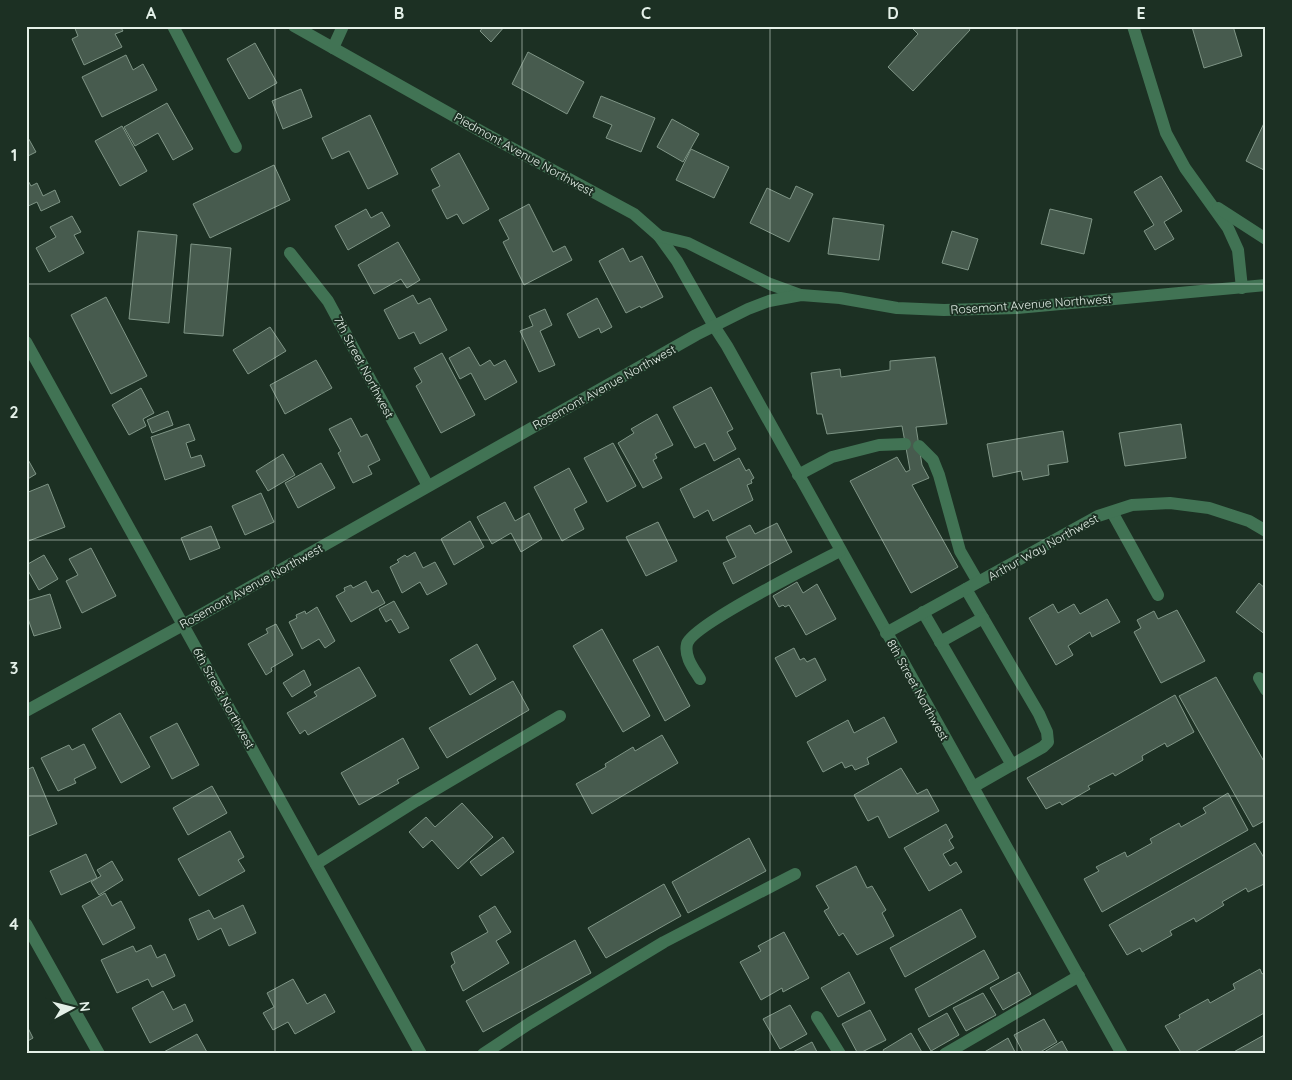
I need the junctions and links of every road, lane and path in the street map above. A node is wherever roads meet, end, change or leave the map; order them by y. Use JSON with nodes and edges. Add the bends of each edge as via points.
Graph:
{"nodes":[{"id":1,"x":173,"y":26,"type":"edge"},
{"id":2,"x":294,"y":26,"type":"edge"},
{"id":3,"x":343,"y":26,"type":"edge"},
{"id":4,"x":1133,"y":26,"type":"edge"},
{"id":5,"x":333,"y":48,"type":"junction"},
{"id":6,"x":236,"y":147,"type":"dead end"},
{"id":7,"x":1209,"y":203,"type":"junction"},
{"id":8,"x":659,"y":236,"type":"junction"},
{"id":9,"x":1266,"y":239,"type":"edge"},
{"id":10,"x":290,"y":253,"type":"dead end"},
{"id":11,"x":1266,"y":285,"type":"edge"},
{"id":12,"x":1242,"y":288,"type":"junction"},
{"id":13,"x":801,"y":295,"type":"junction"},
{"id":14,"x":714,"y":326,"type":"junction"},
{"id":15,"x":26,"y":342,"type":"edge"},
{"id":16,"x":905,"y":444,"type":"dead end"},
{"id":17,"x":919,"y":446,"type":"dead end"},
{"id":18,"x":798,"y":475,"type":"junction"},
{"id":19,"x":428,"y":486,"type":"junction"},
{"id":20,"x":1112,"y":512,"type":"junction"},
{"id":21,"x":1266,"y":531,"type":"edge"},
{"id":22,"x":840,"y":551,"type":"junction"},
{"id":23,"x":978,"y":582,"type":"junction"},
{"id":24,"x":966,"y":589,"type":"junction"},
{"id":25,"x":1158,"y":595,"type":"dead end"},
{"id":26,"x":923,"y":612,"type":"junction"},
{"id":27,"x":983,"y":618,"type":"junction"},
{"id":28,"x":183,"y":625,"type":"junction"},
{"id":29,"x":886,"y":633,"type":"junction"},
{"id":30,"x":940,"y":642,"type":"junction"},
{"id":31,"x":1259,"y":678,"type":"dead end"},
{"id":32,"x":700,"y":679,"type":"dead end"},
{"id":33,"x":1266,"y":690,"type":"edge"},
{"id":34,"x":26,"y":711,"type":"edge"},
{"id":35,"x":560,"y":716,"type":"dead end"},
{"id":36,"x":1012,"y":765,"type":"junction"},
{"id":37,"x":973,"y":787,"type":"junction"},
{"id":38,"x":316,"y":864,"type":"junction"},
{"id":39,"x":795,"y":874,"type":"dead end"},
{"id":40,"x":26,"y":924,"type":"edge"},
{"id":41,"x":1079,"y":976,"type":"junction"},
{"id":42,"x":817,"y":1017,"type":"dead end"},
{"id":43,"x":99,"y":1054,"type":"edge"},
{"id":44,"x":422,"y":1054,"type":"edge"},
{"id":45,"x":483,"y":1054,"type":"edge"},
{"id":46,"x":840,"y":1054,"type":"edge"},
{"id":47,"x":945,"y":1054,"type":"edge"},
{"id":48,"x":1122,"y":1054,"type":"edge"}],
"edges":[{"from":1,"to":6,"type":"street"},
{"from":2,"to":5,"type":"street","name":"Piedmont Avenue Northwest"},
{"from":3,"to":5,"type":"street"},
{"from":4,"to":7,"type":"street","via":[[1166,132]]},
{"from":5,"to":8,"type":"street","name":"Piedmont Avenue Northwest","via":[[634,214]]},
{"from":7,"to":9,"type":"street"},
{"from":7,"to":12,"type":"street","via":[[1228,228],[1238,250]]},
{"from":8,"to":13,"type":"street","via":[[688,243],[770,284]]},
{"from":8,"to":14,"type":"street","name":"Piedmont Avenue Northwest","via":[[678,261]]},
{"from":10,"to":19,"type":"street","name":"7th Street Northwest","via":[[328,301]]},
{"from":11,"to":12,"type":"street","name":"Rosemont Avenue Northwest"},
{"from":12,"to":13,"type":"street","name":"Rosemont Avenue Northwest","via":[[1017,308],[944,310],[897,308]]},
{"from":13,"to":14,"type":"street","name":"Rosemont Avenue Northwest","via":[[769,301]]},
{"from":14,"to":18,"type":"street","name":"8th Street Northwest"},
{"from":14,"to":19,"type":"street","name":"Rosemont Avenue Northwest"},
{"from":15,"to":28,"type":"street","name":"6th Street Northwest"},
{"from":16,"to":18,"type":"street","via":[[879,445],[832,457]]},
{"from":17,"to":23,"type":"street","via":[[934,460],[960,551]]},
{"from":18,"to":22,"type":"street","name":"8th Street Northwest"},
{"from":19,"to":28,"type":"street","name":"Rosemont Avenue Northwest"},
{"from":20,"to":21,"type":"street","name":"Arthur Way Northwest","via":[[1132,505],[1170,503],[1209,508],[1249,521]]},
{"from":20,"to":23,"type":"street","name":"Arthur Way Northwest","via":[[1098,516]]},
{"from":20,"to":25,"type":"street"},
{"from":22,"to":29,"type":"street","name":"8th Street Northwest"},
{"from":22,"to":32,"type":"street","via":[[790,576],[692,636],[687,643],[688,659]]},
{"from":23,"to":24,"type":"street","name":"Arthur Way Northwest"},
{"from":24,"to":26,"type":"street","name":"Arthur Way Northwest"},
{"from":24,"to":27,"type":"street"},
{"from":26,"to":29,"type":"street","name":"Arthur Way Northwest"},
{"from":26,"to":30,"type":"street"},
{"from":27,"to":30,"type":"street"},
{"from":27,"to":36,"type":"street","via":[[1047,732],[1048,742],[1043,747]]},
{"from":28,"to":34,"type":"street","name":"Rosemont Avenue Northwest"},
{"from":28,"to":38,"type":"street","name":"6th Street Northwest"},
{"from":29,"to":37,"type":"street","name":"8th Street Northwest"},
{"from":30,"to":36,"type":"street"},
{"from":31,"to":33,"type":"street"},
{"from":35,"to":38,"type":"street"},
{"from":36,"to":37,"type":"street"},
{"from":37,"to":41,"type":"street","name":"8th Street Northwest"},
{"from":38,"to":44,"type":"street","name":"6th Street Northwest"},
{"from":39,"to":45,"type":"street","via":[[664,942]]},
{"from":40,"to":43,"type":"street"},
{"from":41,"to":47,"type":"street"},
{"from":41,"to":48,"type":"street","name":"8th Street Northwest"},
{"from":42,"to":46,"type":"street"}]}
